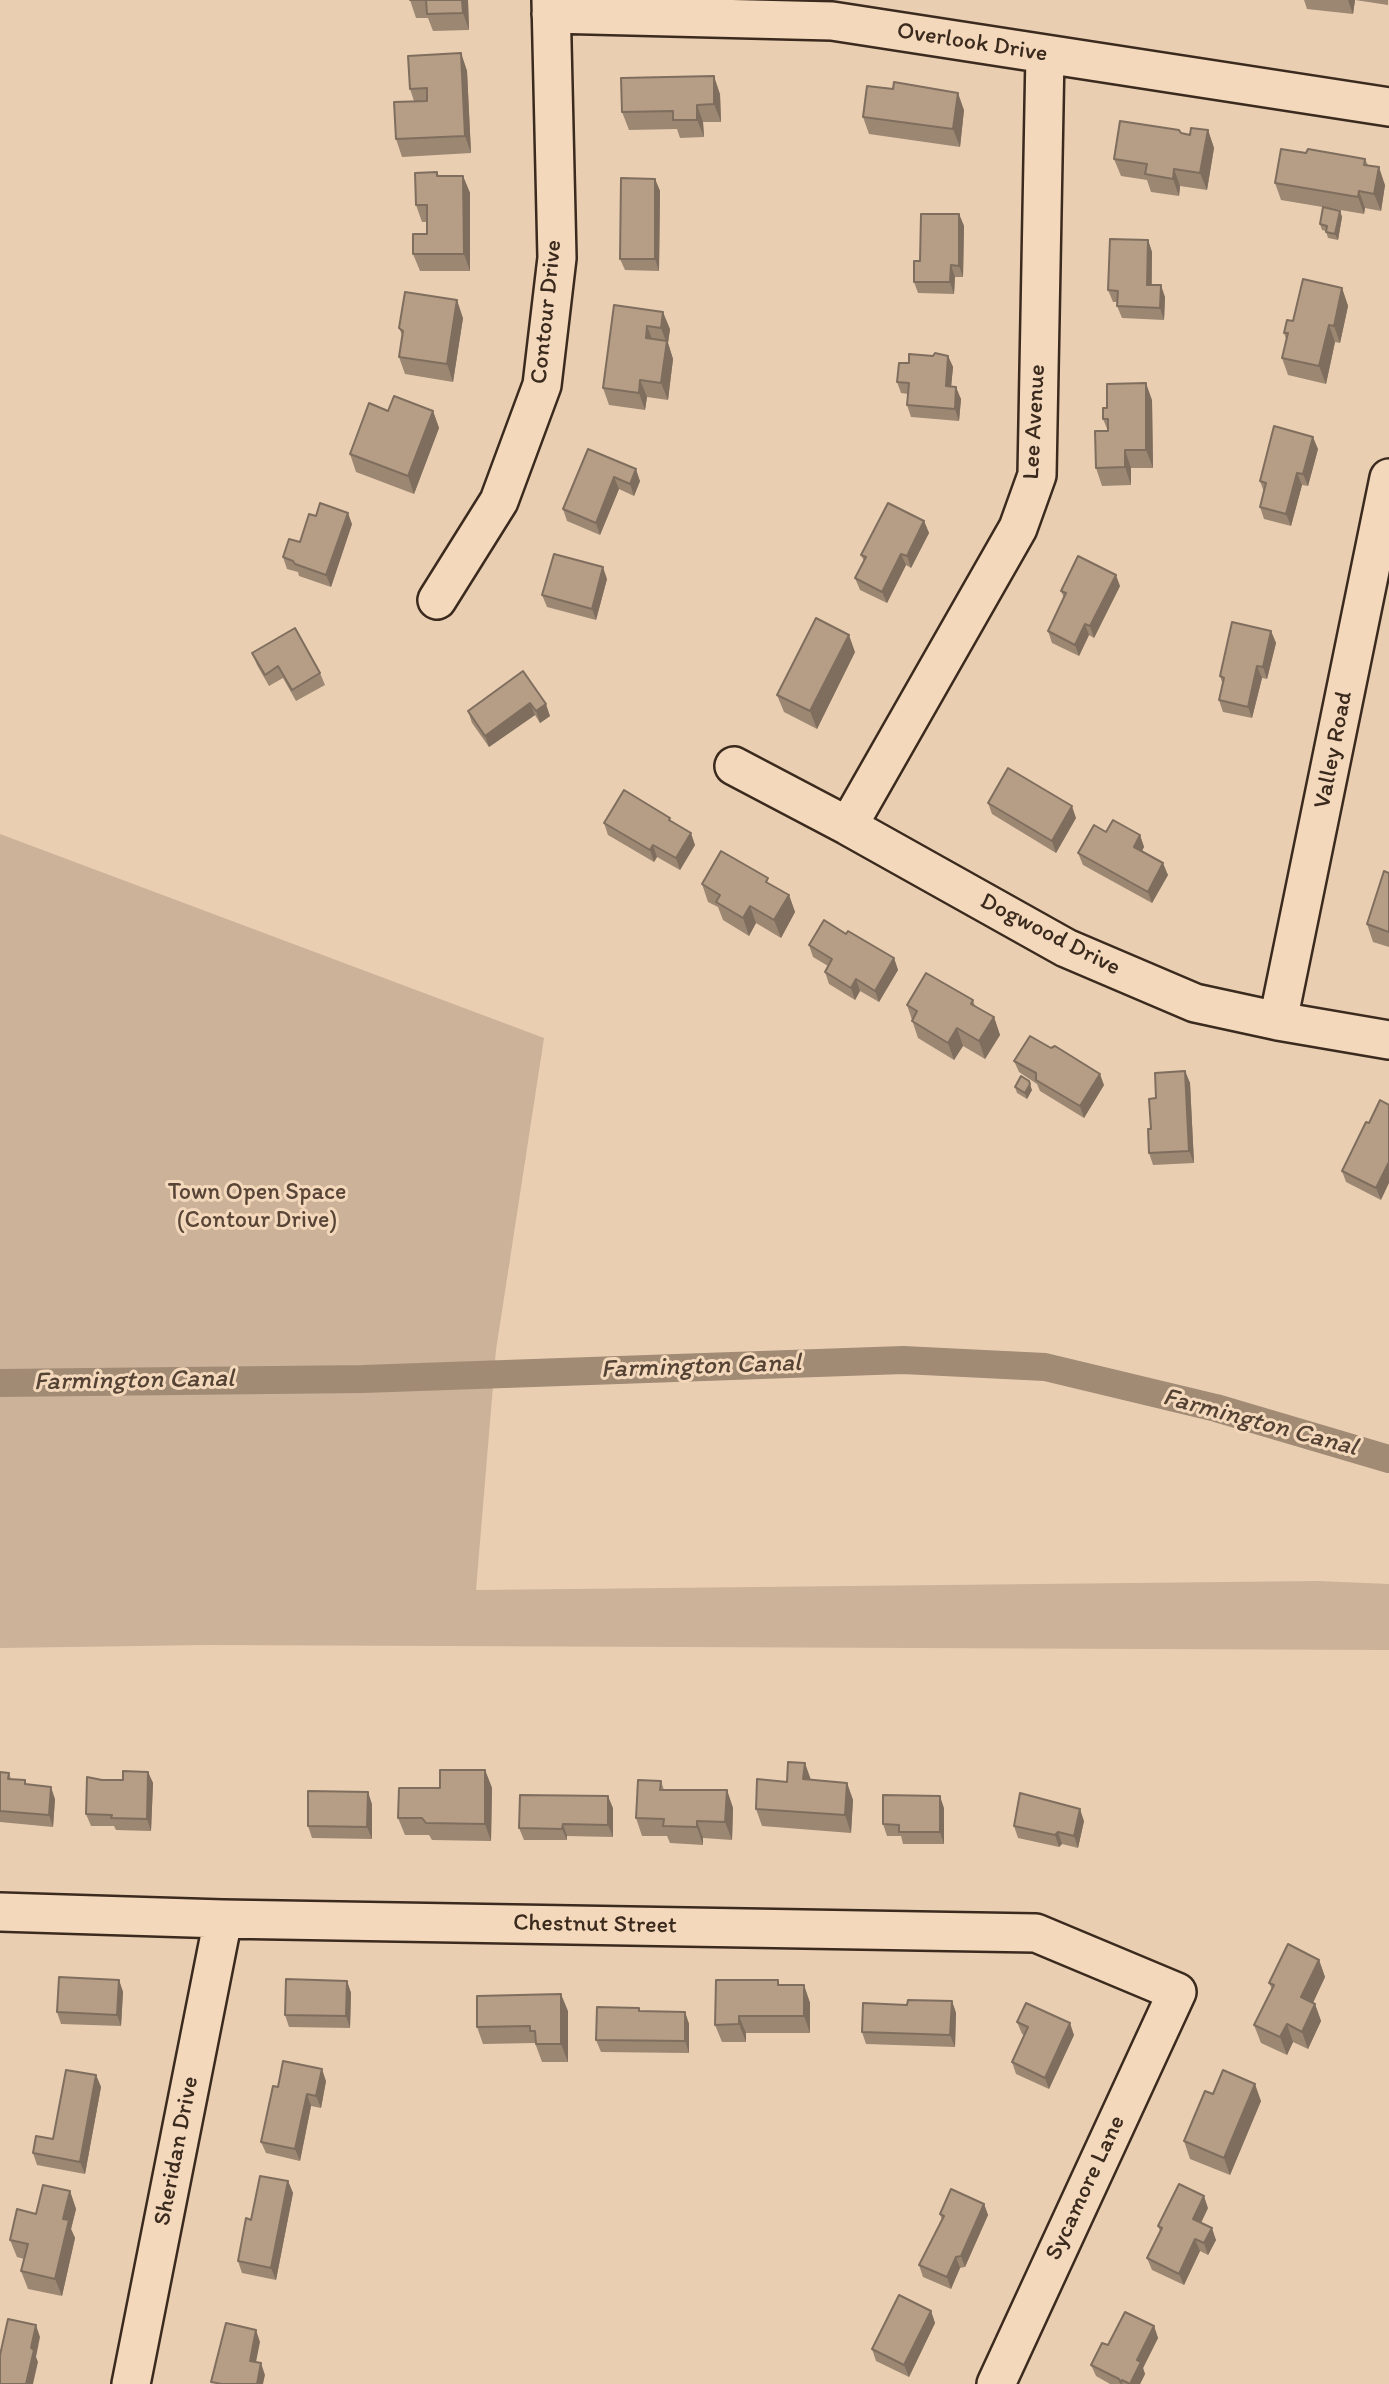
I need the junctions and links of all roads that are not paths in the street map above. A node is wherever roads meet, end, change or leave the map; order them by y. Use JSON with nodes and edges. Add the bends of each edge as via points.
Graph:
{"nodes":[{"id":1,"x":551,"y":7,"type":"edge"},
{"id":2,"x":1045,"y":54,"type":"junction"},
{"id":3,"x":1389,"y":107,"type":"edge"},
{"id":4,"x":1389,"y":478,"type":"edge"},
{"id":5,"x":438,"y":600,"type":"dead end"},
{"id":6,"x":734,"y":766,"type":"dead end"},
{"id":7,"x":848,"y":826,"type":"junction"},
{"id":8,"x":1278,"y":1021,"type":"junction"},
{"id":9,"x":1389,"y":1040,"type":"edge"},
{"id":10,"x":0,"y":1912,"type":"edge"},
{"id":11,"x":223,"y":1919,"type":"junction"},
{"id":12,"x":1177,"y":1992,"type":"joint"},
{"id":13,"x":131,"y":2384,"type":"edge"},
{"id":14,"x":996,"y":2384,"type":"edge"}],
"edges":[{"from":1,"to":2,"type":"street","name":"Overlook Drive","via":[[832,21]]},
{"from":1,"to":5,"type":"street","name":"Contour Drive","via":[[557,258],[542,385],[499,501]]},
{"from":2,"to":3,"type":"street","name":"Overlook Drive"},
{"from":2,"to":7,"type":"street","name":"Lee Avenue","via":[[1037,475],[1018,528]]},
{"from":4,"to":8,"type":"street","name":"Valley Road"},
{"from":6,"to":7,"type":"street","name":"Dogwood Drive"},
{"from":7,"to":8,"type":"street","name":"Dogwood Drive","via":[[1066,948],[1195,1003]]},
{"from":8,"to":9,"type":"street","name":"Dogwood Drive"},
{"from":10,"to":11,"type":"street","name":"Chestnut Street"},
{"from":11,"to":12,"type":"street","name":"Chestnut Street","via":[[1036,1933]]},
{"from":11,"to":13,"type":"street","name":"Sheridan Drive"},
{"from":12,"to":14,"type":"street","name":"Sycamore Lane"}]}
